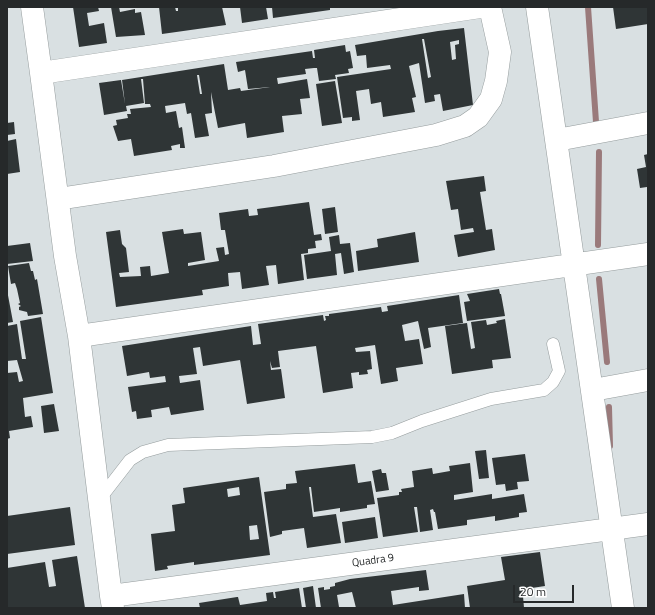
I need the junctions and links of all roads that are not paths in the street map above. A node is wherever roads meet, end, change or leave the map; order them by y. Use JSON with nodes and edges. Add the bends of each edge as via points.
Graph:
{"nodes":[{"id":1,"x":32,"y":7,"type":"edge"},
{"id":2,"x":480,"y":7,"type":"edge"},
{"id":3,"x":490,"y":7,"type":"edge"},
{"id":4,"x":537,"y":7,"type":"edge"},
{"id":5,"x":41,"y":73,"type":"junction"},
{"id":6,"x":648,"y":123,"type":"edge"},
{"id":7,"x":557,"y":140,"type":"junction"},
{"id":8,"x":58,"y":199,"type":"junction"},
{"id":9,"x":648,"y":254,"type":"edge"},
{"id":10,"x":575,"y":266,"type":"junction"},
{"id":11,"x":78,"y":336,"type":"junction"},
{"id":12,"x":553,"y":344,"type":"dead end"},
{"id":13,"x":648,"y":380,"type":"edge"},
{"id":14,"x":593,"y":390,"type":"junction"},
{"id":15,"x":99,"y":501,"type":"junction"},
{"id":16,"x":648,"y":524,"type":"edge"},
{"id":17,"x":612,"y":530,"type":"junction"},
{"id":18,"x":112,"y":602,"type":"edge"},
{"id":19,"x":623,"y":608,"type":"edge"}],
"edges":[{"from":1,"to":5,"type":"street"},
{"from":2,"to":5,"type":"street"},
{"from":3,"to":8,"type":"street","via":[[500,52],[496,81],[492,99],[478,117],[465,126],[436,135],[274,166]]},
{"from":4,"to":7,"type":"street"},
{"from":5,"to":8,"type":"street"},
{"from":6,"to":7,"type":"street"},
{"from":7,"to":10,"type":"street"},
{"from":8,"to":11,"type":"street"},
{"from":9,"to":10,"type":"street"},
{"from":10,"to":11,"type":"street"},
{"from":10,"to":14,"type":"street"},
{"from":11,"to":15,"type":"street"},
{"from":12,"to":15,"type":"lane","via":[[559,371],[553,382],[544,390],[491,399],[422,420],[392,434],[372,437],[168,445],[143,452],[130,460]]},
{"from":13,"to":14,"type":"street"},
{"from":14,"to":17,"type":"street"},
{"from":15,"to":18,"type":"street"},
{"from":16,"to":17,"type":"street","name":"Quadra 9"},
{"from":17,"to":18,"type":"street","name":"Quadra 9"},
{"from":17,"to":19,"type":"street"}]}
